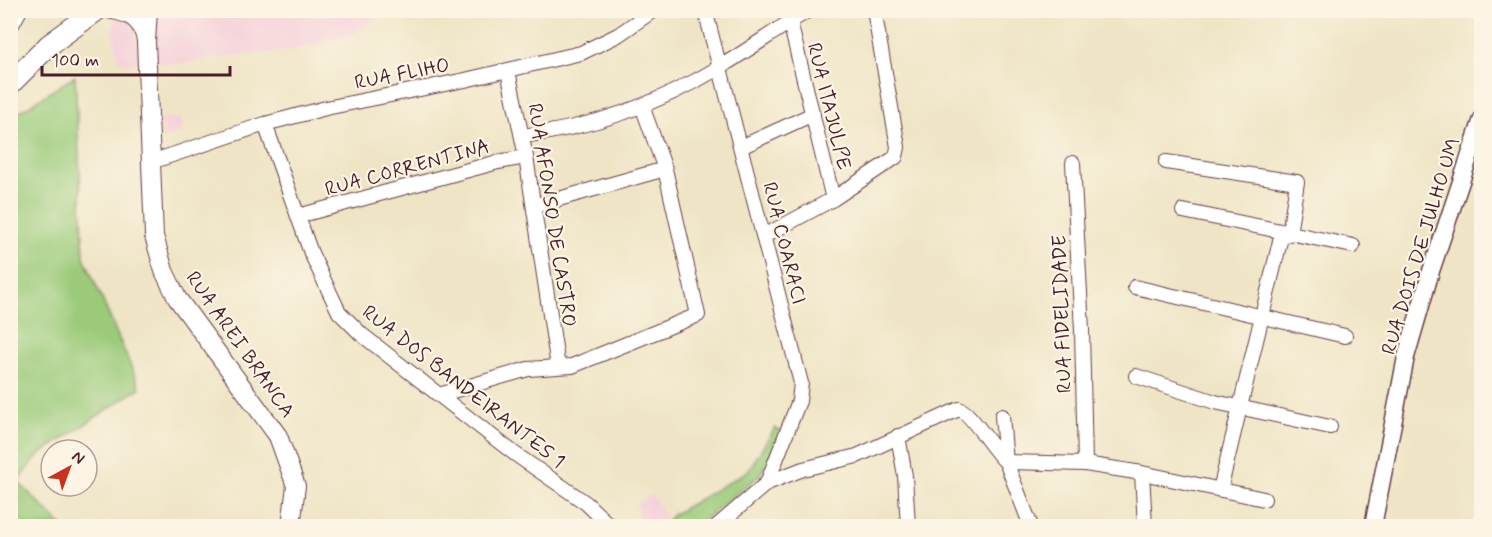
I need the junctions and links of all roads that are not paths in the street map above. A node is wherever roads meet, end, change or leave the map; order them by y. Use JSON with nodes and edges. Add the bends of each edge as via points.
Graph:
{"nodes":[{"id":1,"x":16,"y":10,"type":"edge"},
{"id":2,"x":148,"y":10,"type":"edge"},
{"id":3,"x":654,"y":10,"type":"edge"},
{"id":4,"x":705,"y":10,"type":"edge"},
{"id":5,"x":809,"y":10,"type":"edge"},
{"id":6,"x":874,"y":10,"type":"edge"},
{"id":7,"x":113,"y":11,"type":"edge"},
{"id":8,"x":10,"y":21,"type":"edge"},
{"id":9,"x":790,"y":22,"type":"junction"},
{"id":10,"x":146,"y":42,"type":"junction"},
{"id":11,"x":720,"y":67,"type":"junction"},
{"id":12,"x":508,"y":71,"type":"junction"},
{"id":13,"x":10,"y":84,"type":"edge"},
{"id":14,"x":642,"y":106,"type":"junction"},
{"id":15,"x":813,"y":114,"type":"junction"},
{"id":16,"x":1482,"y":119,"type":"edge"},
{"id":17,"x":265,"y":124,"type":"junction"},
{"id":18,"x":522,"y":136,"type":"junction"},
{"id":19,"x":741,"y":147,"type":"junction"},
{"id":20,"x":526,"y":157,"type":"junction"},
{"id":21,"x":151,"y":162,"type":"junction"},
{"id":22,"x":1166,"y":162,"type":"dead end"},
{"id":23,"x":1073,"y":163,"type":"dead end"},
{"id":24,"x":665,"y":169,"type":"junction"},
{"id":25,"x":833,"y":199,"type":"junction"},
{"id":26,"x":534,"y":206,"type":"junction"},
{"id":27,"x":1183,"y":211,"type":"dead end"},
{"id":28,"x":298,"y":216,"type":"junction"},
{"id":29,"x":1286,"y":233,"type":"junction"},
{"id":30,"x":764,"y":236,"type":"junction"},
{"id":31,"x":1353,"y":246,"type":"dead end"},
{"id":32,"x":1135,"y":287,"type":"dead end"},
{"id":33,"x":1263,"y":317,"type":"junction"},
{"id":34,"x":1345,"y":336,"type":"dead end"},
{"id":35,"x":558,"y":367,"type":"junction"},
{"id":36,"x":1136,"y":376,"type":"dead end"},
{"id":37,"x":439,"y":395,"type":"junction"},
{"id":38,"x":1239,"y":408,"type":"junction"},
{"id":39,"x":1002,"y":416,"type":"dead end"},
{"id":40,"x":1330,"y":427,"type":"dead end"},
{"id":41,"x":898,"y":436,"type":"junction"},
{"id":42,"x":1006,"y":462,"type":"junction"},
{"id":43,"x":1085,"y":464,"type":"junction"},
{"id":44,"x":1142,"y":473,"type":"junction"},
{"id":45,"x":767,"y":483,"type":"junction"},
{"id":46,"x":1220,"y":489,"type":"junction"},
{"id":47,"x":1264,"y":499,"type":"dead end"},
{"id":48,"x":291,"y":526,"type":"edge"},
{"id":49,"x":610,"y":526,"type":"edge"},
{"id":50,"x":717,"y":526,"type":"edge"},
{"id":51,"x":908,"y":526,"type":"edge"},
{"id":52,"x":1030,"y":526,"type":"edge"},
{"id":53,"x":1145,"y":526,"type":"edge"},
{"id":54,"x":1373,"y":526,"type":"edge"}],
"edges":[{"from":1,"to":8,"type":"highway"},
{"from":2,"to":10,"type":"main road","name":"RUA AREI BRANCA"},
{"from":3,"to":12,"type":"street","name":"RUA FLIHO","via":[[618,35],[581,53]]},
{"from":4,"to":11,"type":"street","name":"RUA COARACI"},
{"from":5,"to":9,"type":"street"},
{"from":6,"to":25,"type":"street","via":[[898,147],[896,157]]},
{"from":7,"to":10,"type":"main road","name":"RUA AREI BRANCA","via":[[143,29]]},
{"from":7,"to":13,"type":"highway","via":[[49,45]]},
{"from":9,"to":11,"type":"street"},
{"from":9,"to":15,"type":"street","name":"RUA ITAJULPE"},
{"from":10,"to":21,"type":"main road","name":"RUA AREI BRANCA"},
{"from":11,"to":14,"type":"street"},
{"from":11,"to":19,"type":"street","name":"RUA COARACI"},
{"from":12,"to":17,"type":"street","name":"RUA FLIHO"},
{"from":12,"to":18,"type":"street","name":"RUA AFONSO DE CASTRO"},
{"from":14,"to":18,"type":"street","via":[[585,125]]},
{"from":14,"to":24,"type":"street"},
{"from":15,"to":19,"type":"street"},
{"from":15,"to":25,"type":"street","name":"RUA ITAJULPE"},
{"from":16,"to":54,"type":"street","name":"RUA DOIS DE JULHO UM","via":[[1406,357]]},
{"from":17,"to":21,"type":"street","name":"RUA FLIHO"},
{"from":17,"to":28,"type":"street","name":"RUA DOS BANDEIRANTES 1"},
{"from":18,"to":20,"type":"street","name":"RUA AFONSO DE CASTRO"},
{"from":19,"to":30,"type":"street","name":"RUA COARACI"},
{"from":20,"to":26,"type":"street","name":"RUA AFONSO DE CASTRO"},
{"from":20,"to":28,"type":"street","name":"RUA CORRENTINA"},
{"from":21,"to":48,"type":"main road","name":"RUA AREI BRANCA","via":[[154,236],[164,271],[177,298],[278,436],[296,486]]},
{"from":22,"to":29,"type":"street","via":[[1297,182]]},
{"from":23,"to":43,"type":"street","name":"RUA FIDELIDADE"},
{"from":24,"to":26,"type":"street"},
{"from":24,"to":35,"type":"street","via":[[698,315],[603,356]]},
{"from":25,"to":30,"type":"street"},
{"from":26,"to":35,"type":"street","name":"RUA AFONSO DE CASTRO"},
{"from":27,"to":29,"type":"street"},
{"from":28,"to":37,"type":"street","name":"RUA DOS BANDEIRANTES 1","via":[[339,312]]},
{"from":29,"to":31,"type":"street"},
{"from":29,"to":33,"type":"street"},
{"from":30,"to":45,"type":"street","name":"RUA COARACI","via":[[801,383],[801,393]]},
{"from":32,"to":33,"type":"street"},
{"from":33,"to":34,"type":"street"},
{"from":33,"to":38,"type":"street"},
{"from":35,"to":37,"type":"street","via":[[528,369]]},
{"from":36,"to":38,"type":"street"},
{"from":37,"to":49,"type":"street","name":"RUA DOS BANDEIRANTES 1","via":[[586,503]]},
{"from":38,"to":40,"type":"street"},
{"from":38,"to":46,"type":"street"},
{"from":39,"to":42,"type":"street"},
{"from":41,"to":42,"type":"street","via":[[957,409],[965,410]]},
{"from":41,"to":45,"type":"street","via":[[857,456],[803,469]]},
{"from":41,"to":51,"type":"street"},
{"from":42,"to":43,"type":"street"},
{"from":42,"to":52,"type":"street"},
{"from":43,"to":44,"type":"street"},
{"from":44,"to":46,"type":"street"},
{"from":44,"to":53,"type":"street"},
{"from":45,"to":50,"type":"street"},
{"from":46,"to":47,"type":"street"}]}
